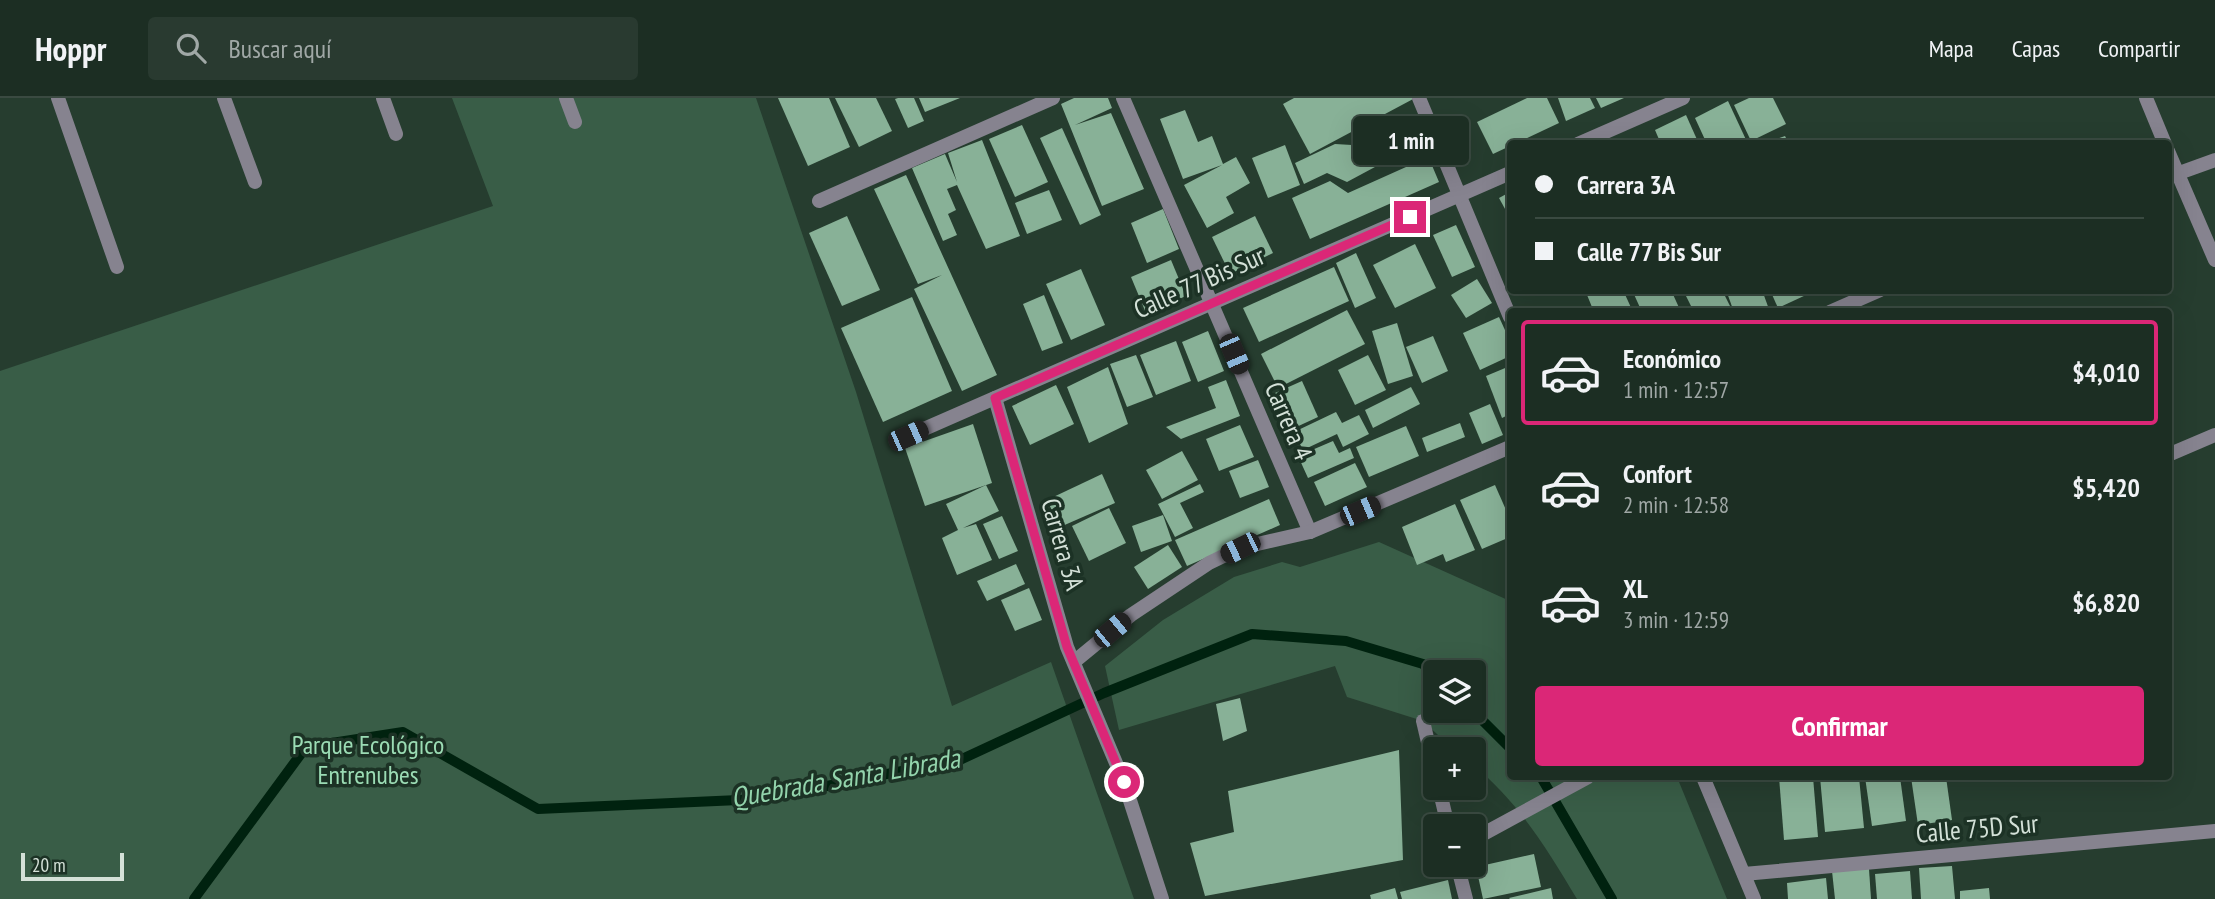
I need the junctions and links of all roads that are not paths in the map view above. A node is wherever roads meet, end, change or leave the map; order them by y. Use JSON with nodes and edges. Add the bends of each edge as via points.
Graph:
{"nodes":[{"id":1,"x":58,"y":98,"type":"edge"},
{"id":2,"x":224,"y":98,"type":"edge"},
{"id":3,"x":383,"y":98,"type":"edge"},
{"id":4,"x":566,"y":98,"type":"edge"},
{"id":5,"x":1053,"y":98,"type":"edge"},
{"id":6,"x":1123,"y":98,"type":"edge"},
{"id":7,"x":1419,"y":98,"type":"edge"},
{"id":8,"x":1683,"y":98,"type":"edge"},
{"id":9,"x":2146,"y":98,"type":"edge"},
{"id":10,"x":575,"y":122,"type":"dead end"},
{"id":11,"x":396,"y":134,"type":"dead end"},
{"id":12,"x":1587,"y":140,"type":"edge"},
{"id":13,"x":2163,"y":140,"type":"edge"},
{"id":14,"x":2215,"y":160,"type":"edge"},
{"id":15,"x":1507,"y":174,"type":"edge"},
{"id":16,"x":2173,"y":175,"type":"edge"},
{"id":17,"x":255,"y":181,"type":"dead end"},
{"id":18,"x":1459,"y":195,"type":"junction"},
{"id":19,"x":819,"y":201,"type":"dead end"},
{"id":20,"x":2215,"y":260,"type":"edge"},
{"id":21,"x":117,"y":267,"type":"dead end"},
{"id":22,"x":1871,"y":294,"type":"edge"},
{"id":23,"x":1212,"y":303,"type":"junction"},
{"id":24,"x":1839,"y":308,"type":"edge"},
{"id":25,"x":1507,"y":310,"type":"edge"},
{"id":26,"x":995,"y":398,"type":"junction"},
{"id":27,"x":2215,"y":435,"type":"edge"},
{"id":28,"x":908,"y":436,"type":"dead end"},
{"id":29,"x":1507,"y":448,"type":"edge"},
{"id":30,"x":2172,"y":453,"type":"edge"},
{"id":31,"x":1310,"y":532,"type":"junction"},
{"id":32,"x":1075,"y":662,"type":"junction"},
{"id":33,"x":1582,"y":780,"type":"edge"},
{"id":34,"x":1704,"y":780,"type":"edge"},
{"id":35,"x":2215,"y":831,"type":"edge"},
{"id":36,"x":1486,"y":832,"type":"edge"},
{"id":37,"x":1744,"y":874,"type":"junction"},
{"id":38,"x":1460,"y":877,"type":"edge"},
{"id":39,"x":1162,"y":899,"type":"edge"},
{"id":40,"x":1466,"y":899,"type":"edge"},
{"id":41,"x":1754,"y":899,"type":"edge"}],
"edges":[{"from":1,"to":21,"type":"street"},
{"from":2,"to":17,"type":"street"},
{"from":3,"to":11,"type":"street"},
{"from":4,"to":10,"type":"street"},
{"from":5,"to":19,"type":"street"},
{"from":6,"to":23,"type":"street","name":"Carrera 4"},
{"from":7,"to":18,"type":"street"},
{"from":8,"to":12,"type":"street"},
{"from":9,"to":13,"type":"street"},
{"from":14,"to":16,"type":"street"},
{"from":15,"to":18,"type":"street","name":"Calle 77 Bis Sur"},
{"from":16,"to":20,"type":"street"},
{"from":18,"to":23,"type":"street","name":"Calle 77 Bis Sur"},
{"from":18,"to":25,"type":"street"},
{"from":22,"to":24,"type":"street"},
{"from":23,"to":26,"type":"street","name":"Calle 77 Bis Sur"},
{"from":23,"to":31,"type":"street","name":"Carrera 4"},
{"from":26,"to":28,"type":"street","name":"Calle 77 Bis Sur"},
{"from":26,"to":32,"type":"street","name":"Carrera 3A"},
{"from":27,"to":30,"type":"street"},
{"from":29,"to":31,"type":"street"},
{"from":31,"to":32,"type":"street","via":[[1240,548],[1209,563],[1131,615]]},
{"from":32,"to":39,"type":"street","name":"Carrera 3A","via":[[1124,782]]},
{"from":33,"to":36,"type":"street"},
{"from":34,"to":37,"type":"street"},
{"from":35,"to":37,"type":"street","name":"Calle 75D Sur"},
{"from":37,"to":41,"type":"street"},
{"from":38,"to":40,"type":"street"}]}
